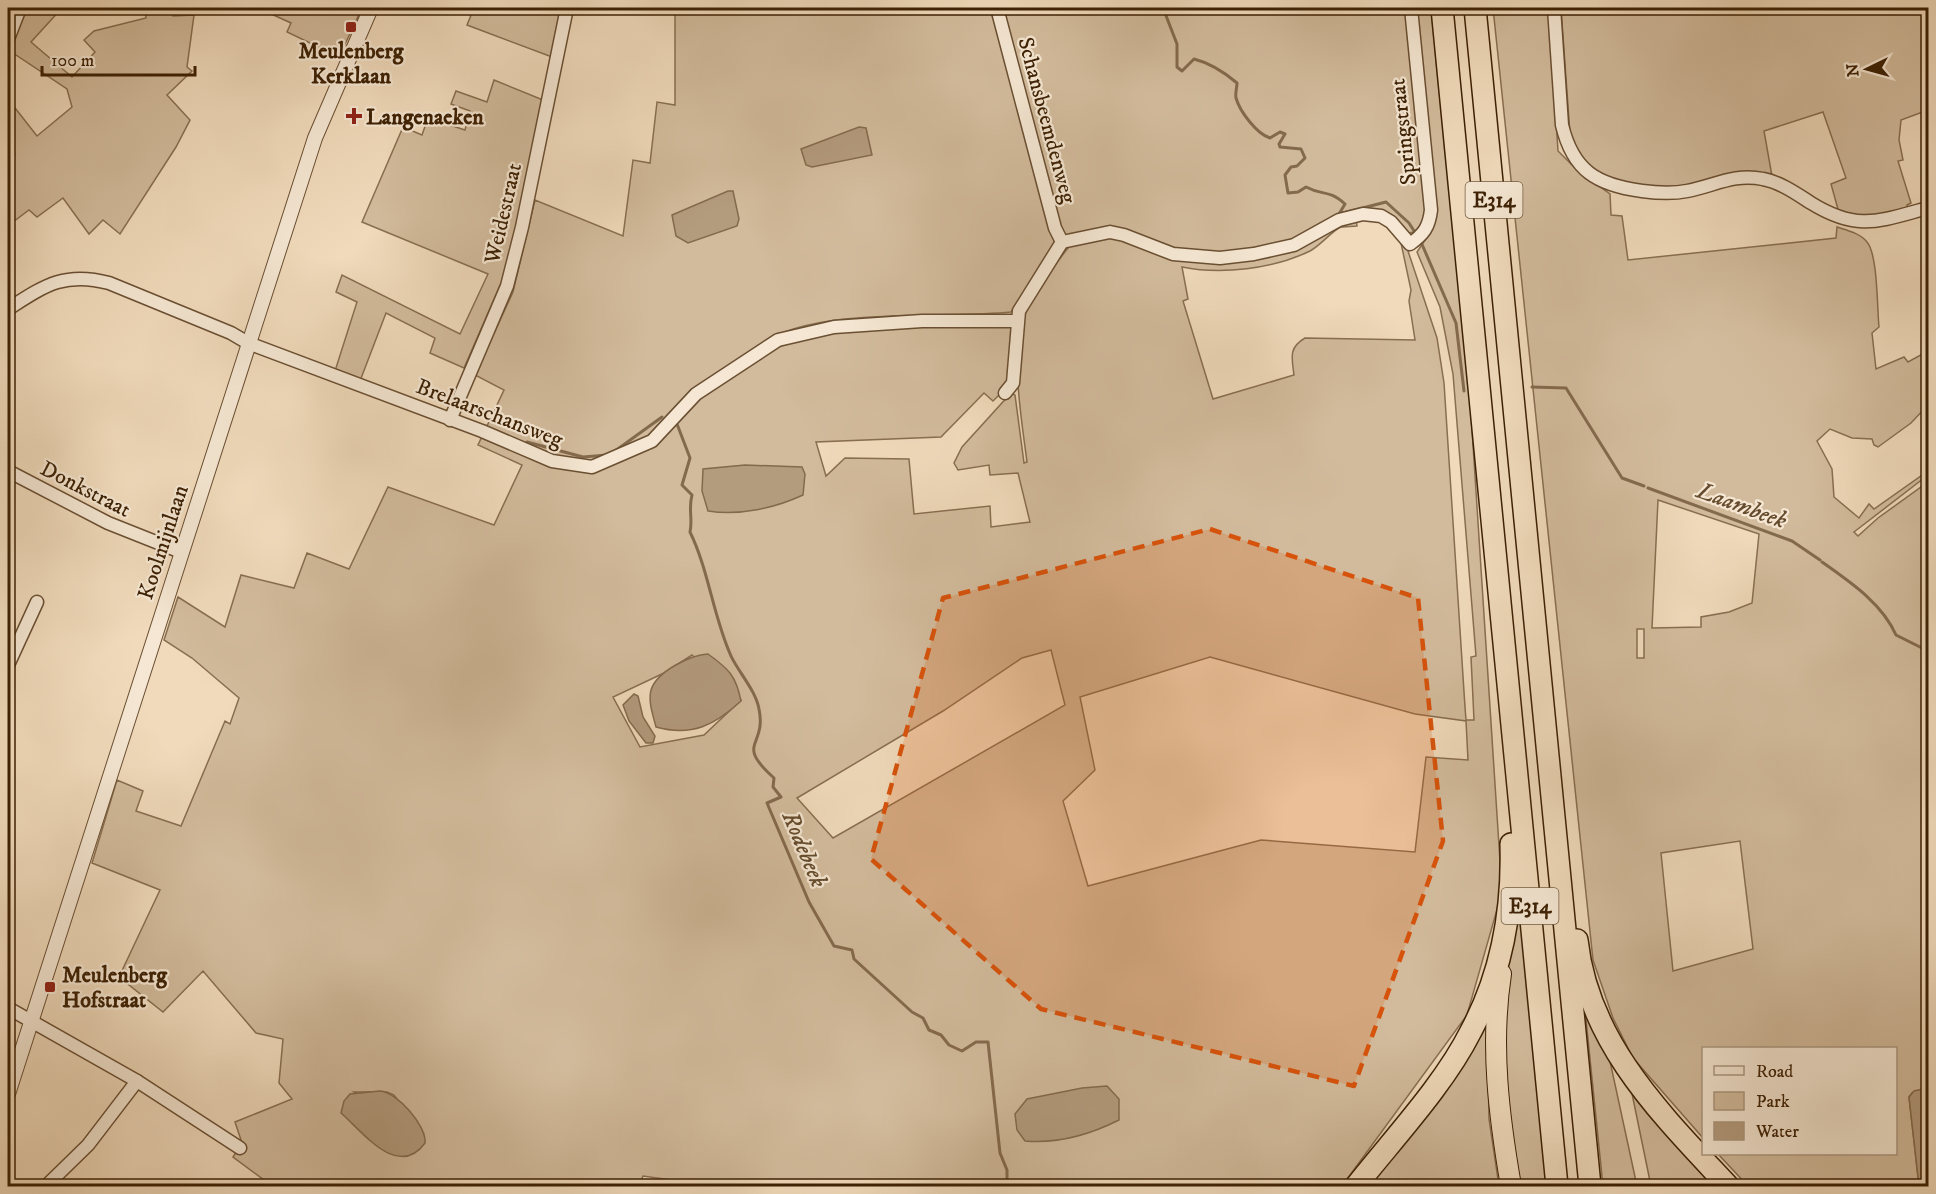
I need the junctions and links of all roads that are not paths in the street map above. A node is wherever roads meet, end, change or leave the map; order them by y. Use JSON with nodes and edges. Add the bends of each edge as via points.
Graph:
{"nodes":[{"id":1,"x":20,"y":8,"type":"edge"},
{"id":2,"x":371,"y":8,"type":"edge"},
{"id":3,"x":567,"y":8,"type":"edge"},
{"id":4,"x":997,"y":8,"type":"edge"},
{"id":5,"x":1411,"y":8,"type":"edge"},
{"id":6,"x":1442,"y":8,"type":"edge"},
{"id":7,"x":1475,"y":8,"type":"edge"},
{"id":8,"x":1554,"y":8,"type":"edge"},
{"id":9,"x":8,"y":39,"type":"edge"},
{"id":10,"x":1929,"y":208,"type":"edge"},
{"id":11,"x":1062,"y":242,"type":"junction"},
{"id":12,"x":8,"y":309,"type":"edge"},
{"id":13,"x":1016,"y":321,"type":"junction"},
{"id":14,"x":248,"y":343,"type":"junction"},
{"id":15,"x":1005,"y":393,"type":"dead end"},
{"id":16,"x":450,"y":420,"type":"junction"},
{"id":17,"x":8,"y":471,"type":"edge"},
{"id":18,"x":181,"y":552,"type":"junction"},
{"id":19,"x":37,"y":603,"type":"dead end"},
{"id":20,"x":1503,"y":626,"type":"junction"},
{"id":21,"x":8,"y":665,"type":"edge"},
{"id":22,"x":1562,"y":898,"type":"junction"},
{"id":23,"x":1508,"y":923,"type":"junction"},
{"id":24,"x":8,"y":1008,"type":"edge"},
{"id":25,"x":31,"y":1022,"type":"junction"},
{"id":26,"x":137,"y":1081,"type":"junction"},
{"id":27,"x":8,"y":1095,"type":"edge"},
{"id":28,"x":240,"y":1148,"type":"dead end"},
{"id":29,"x":46,"y":1186,"type":"edge"},
{"id":30,"x":1356,"y":1186,"type":"edge"},
{"id":31,"x":1510,"y":1186,"type":"edge"},
{"id":32,"x":1557,"y":1186,"type":"edge"},
{"id":33,"x":1590,"y":1186,"type":"edge"},
{"id":34,"x":1728,"y":1186,"type":"edge"}],
"edges":[{"from":1,"to":9,"type":"street"},
{"from":2,"to":14,"type":"street","name":"Koolmijnlaan","via":[[315,138]]},
{"from":3,"to":16,"type":"street","name":"Weidestraat","via":[[507,286]]},
{"from":4,"to":11,"type":"street","name":"Schansbeemdenweg"},
{"from":5,"to":11,"type":"street","name":"Springstraat","via":[[1431,210],[1428,228],[1422,236],[1410,244],[1391,222],[1372,214],[1339,220],[1294,245],[1220,258],[1173,254],[1110,232]]},
{"from":6,"to":20,"type":"highway","number":"E314"},
{"from":7,"to":22,"type":"highway","number":"E314"},
{"from":8,"to":10,"type":"street","via":[[1566,141],[1582,167],[1606,184],[1675,193],[1737,177],[1765,179],[1848,221],[1874,220]]},
{"from":11,"to":13,"type":"street"},
{"from":12,"to":14,"type":"street","name":"Brelaarschansweg","via":[[56,281],[88,278],[109,283]]},
{"from":13,"to":15,"type":"street","via":[[1014,376]]},
{"from":13,"to":16,"type":"street","name":"Brelaarschansweg","via":[[922,321],[834,327],[778,340],[696,394],[652,441],[592,467],[552,461]]},
{"from":14,"to":16,"type":"street","name":"Brelaarschansweg"},
{"from":14,"to":18,"type":"street","name":"Koolmijnlaan"},
{"from":17,"to":18,"type":"street","name":"Donkstraat","via":[[108,523]]},
{"from":18,"to":25,"type":"street","name":"Koolmijnlaan"},
{"from":19,"to":21,"type":"street"},
{"from":20,"to":23,"type":"highway","number":"E314","via":[[1497,670],[1510,826],[1512,888]]},
{"from":20,"to":32,"type":"highway","number":"E314"},
{"from":22,"to":33,"type":"highway","number":"E314"},
{"from":22,"to":34,"type":"highway","number":"E314","via":[[1575,926],[1589,991],[1617,1057],[1649,1100]]},
{"from":23,"to":30,"type":"highway","number":"E314","via":[[1490,987],[1471,1032]]},
{"from":23,"to":31,"type":"highway","number":"E314","via":[[1497,997],[1496,1049]]},
{"from":24,"to":25,"type":"street"},
{"from":25,"to":26,"type":"street"},
{"from":25,"to":27,"type":"street","name":"Koolmijnlaan"},
{"from":26,"to":28,"type":"street"},
{"from":26,"to":29,"type":"street","via":[[88,1145]]}]}
